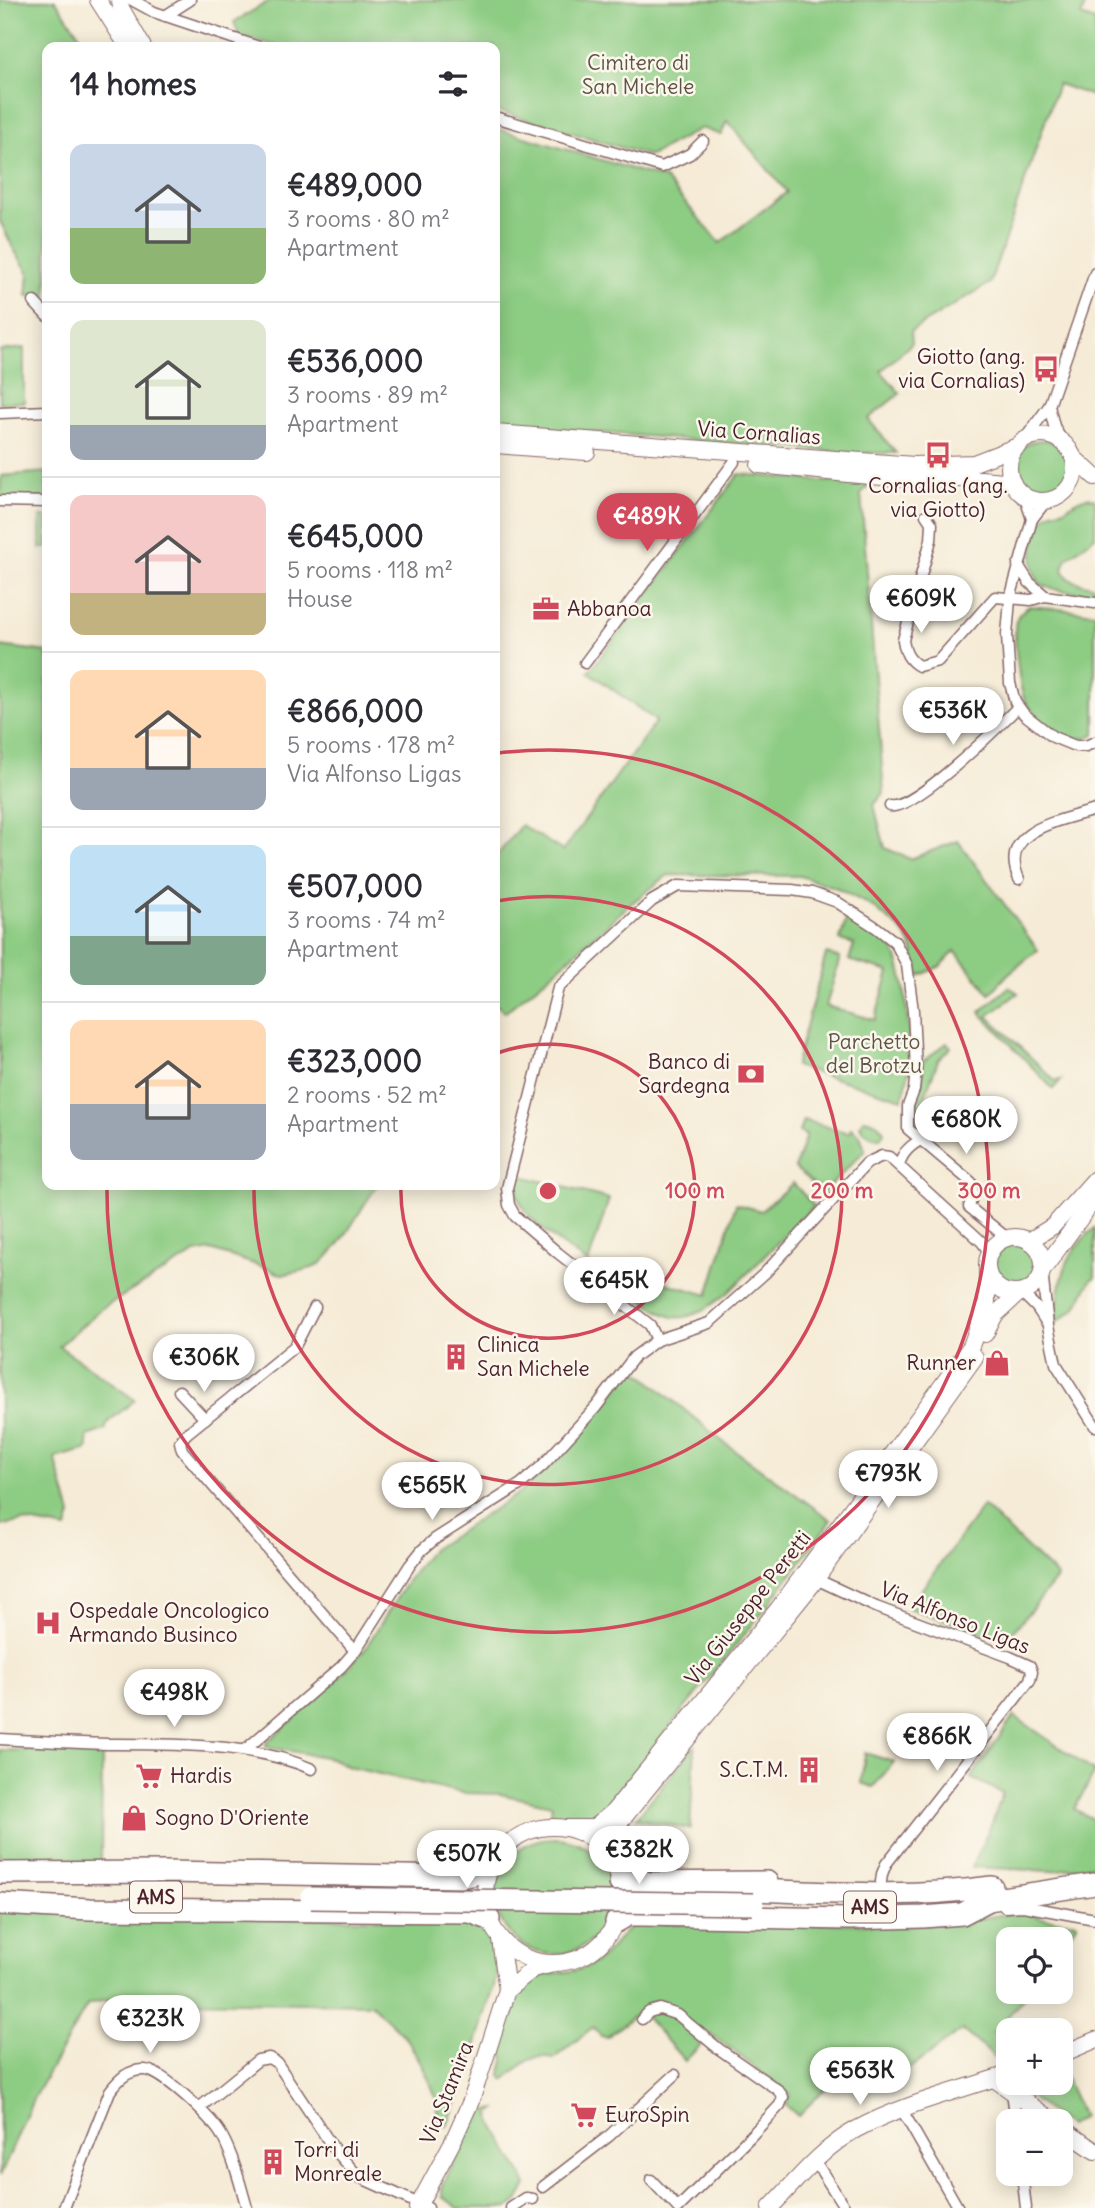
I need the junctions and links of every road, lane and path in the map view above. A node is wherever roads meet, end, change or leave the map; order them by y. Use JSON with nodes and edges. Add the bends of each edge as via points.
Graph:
{"nodes":[{"id":1,"x":98,"y":0,"type":"edge"},
{"id":2,"x":120,"y":0,"type":"edge"},
{"id":3,"x":132,"y":0,"type":"edge"},
{"id":4,"x":191,"y":0,"type":"edge"},
{"id":5,"x":160,"y":14,"type":"junction"},
{"id":6,"x":134,"y":42,"type":"edge"},
{"id":7,"x":135,"y":42,"type":"edge"},
{"id":8,"x":136,"y":42,"type":"edge"},
{"id":9,"x":244,"y":42,"type":"edge"},
{"id":10,"x":500,"y":118,"type":"edge"},
{"id":11,"x":704,"y":141,"type":"dead end"},
{"id":12,"x":1095,"y":273,"type":"edge"},
{"id":13,"x":34,"y":302,"type":"dead end"},
{"id":14,"x":42,"y":311,"type":"edge"},
{"id":15,"x":1049,"y":406,"type":"junction"},
{"id":16,"x":42,"y":411,"type":"edge"},
{"id":17,"x":0,"y":413,"type":"edge"},
{"id":18,"x":500,"y":433,"type":"edge"},
{"id":19,"x":1021,"y":443,"type":"junction"},
{"id":20,"x":1063,"y":443,"type":"junction"},
{"id":21,"x":500,"y":445,"type":"edge"},
{"id":22,"x":1073,"y":457,"type":"junction"},
{"id":23,"x":734,"y":463,"type":"junction"},
{"id":24,"x":1095,"y":477,"type":"edge"},
{"id":25,"x":1095,"y":483,"type":"edge"},
{"id":26,"x":1067,"y":488,"type":"junction"},
{"id":27,"x":1018,"y":489,"type":"junction"},
{"id":28,"x":1047,"y":500,"type":"junction"},
{"id":29,"x":0,"y":501,"type":"edge"},
{"id":30,"x":42,"y":502,"type":"edge"},
{"id":31,"x":926,"y":515,"type":"dead end"},
{"id":32,"x":1032,"y":519,"type":"junction"},
{"id":33,"x":1018,"y":565,"type":"junction"},
{"id":34,"x":1045,"y":596,"type":"junction"},
{"id":35,"x":1010,"y":599,"type":"junction"},
{"id":36,"x":1095,"y":603,"type":"edge"},
{"id":37,"x":585,"y":663,"type":"dead end"},
{"id":38,"x":1018,"y":707,"type":"junction"},
{"id":39,"x":1095,"y":742,"type":"edge"},
{"id":40,"x":890,"y":806,"type":"dead end"},
{"id":41,"x":1095,"y":810,"type":"edge"},
{"id":42,"x":1019,"y":879,"type":"dead end"},
{"id":43,"x":923,"y":1139,"type":"junction"},
{"id":44,"x":899,"y":1165,"type":"junction"},
{"id":45,"x":1095,"y":1179,"type":"edge"},
{"id":46,"x":1095,"y":1198,"type":"edge"},
{"id":47,"x":1007,"y":1238,"type":"junction"},
{"id":48,"x":1029,"y":1241,"type":"junction"},
{"id":49,"x":990,"y":1253,"type":"junction"},
{"id":50,"x":988,"y":1270,"type":"junction"},
{"id":51,"x":1042,"y":1271,"type":"junction"},
{"id":52,"x":1020,"y":1292,"type":"junction"},
{"id":53,"x":315,"y":1307,"type":"dead end"},
{"id":54,"x":1048,"y":1326,"type":"junction"},
{"id":55,"x":657,"y":1340,"type":"junction"},
{"id":56,"x":179,"y":1391,"type":"dead end"},
{"id":57,"x":205,"y":1419,"type":"junction"},
{"id":58,"x":1095,"y":1426,"type":"edge"},
{"id":59,"x":816,"y":1579,"type":"junction"},
{"id":60,"x":355,"y":1651,"type":"junction"},
{"id":61,"x":0,"y":1739,"type":"edge"},
{"id":62,"x":245,"y":1750,"type":"junction"},
{"id":63,"x":312,"y":1769,"type":"dead end"},
{"id":64,"x":566,"y":1828,"type":"junction"},
{"id":65,"x":610,"y":1852,"type":"junction"},
{"id":66,"x":492,"y":1863,"type":"junction"},
{"id":67,"x":0,"y":1873,"type":"edge"},
{"id":68,"x":1095,"y":1873,"type":"edge"},
{"id":69,"x":415,"y":1877,"type":"junction"},
{"id":70,"x":0,"y":1881,"type":"edge"},
{"id":71,"x":881,"y":1882,"type":"junction"},
{"id":72,"x":620,"y":1883,"type":"junction"},
{"id":73,"x":650,"y":1883,"type":"junction"},
{"id":74,"x":1095,"y":1884,"type":"edge"},
{"id":75,"x":312,"y":1891,"type":"junction"},
{"id":76,"x":953,"y":1892,"type":"junction"},
{"id":77,"x":0,"y":1895,"type":"edge"},
{"id":78,"x":753,"y":1897,"type":"junction"},
{"id":79,"x":987,"y":1901,"type":"junction"},
{"id":80,"x":0,"y":1904,"type":"edge"},
{"id":81,"x":412,"y":1910,"type":"junction"},
{"id":82,"x":962,"y":1914,"type":"junction"},
{"id":83,"x":489,"y":1919,"type":"junction"},
{"id":84,"x":1095,"y":1919,"type":"edge"},
{"id":85,"x":616,"y":1922,"type":"junction"},
{"id":86,"x":500,"y":1939,"type":"junction"},
{"id":87,"x":555,"y":1964,"type":"junction"},
{"id":88,"x":507,"y":1990,"type":"junction"},
{"id":89,"x":642,"y":2018,"type":"dead end"},
{"id":90,"x":1095,"y":2040,"type":"edge"},
{"id":91,"x":1073,"y":2049,"type":"edge"},
{"id":92,"x":675,"y":2075,"type":"dead end"},
{"id":93,"x":996,"y":2079,"type":"edge"},
{"id":94,"x":1016,"y":2095,"type":"edge"},
{"id":95,"x":200,"y":2108,"type":"junction"},
{"id":96,"x":1036,"y":2109,"type":"edge"},
{"id":97,"x":902,"y":2110,"type":"junction"},
{"id":98,"x":1073,"y":2136,"type":"edge"},
{"id":99,"x":1095,"y":2151,"type":"edge"},
{"id":100,"x":815,"y":2161,"type":"junction"},
{"id":101,"x":651,"y":2180,"type":"dead end"},
{"id":102,"x":1023,"y":2186,"type":"edge"},
{"id":103,"x":544,"y":2187,"type":"dead end"},
{"id":104,"x":533,"y":2199,"type":"dead end"},
{"id":105,"x":422,"y":2207,"type":"edge"},
{"id":106,"x":64,"y":2208,"type":"edge"},
{"id":107,"x":247,"y":2208,"type":"edge"},
{"id":108,"x":512,"y":2208,"type":"edge"},
{"id":109,"x":678,"y":2208,"type":"edge"},
{"id":110,"x":770,"y":2208,"type":"edge"},
{"id":111,"x":845,"y":2208,"type":"edge"},
{"id":112,"x":958,"y":2208,"type":"edge"},
{"id":113,"x":1026,"y":2208,"type":"edge"}],
"edges":[{"from":1,"to":6,"type":"street"},
{"from":2,"to":7,"type":"street"},
{"from":3,"to":5,"type":"street"},
{"from":4,"to":5,"type":"street"},
{"from":5,"to":8,"type":"street","via":[[139,19]]},
{"from":5,"to":9,"type":"street"},
{"from":10,"to":11,"type":"street","via":[[662,167],[690,154]]},
{"from":12,"to":15,"type":"street"},
{"from":13,"to":14,"type":"street"},
{"from":15,"to":19,"type":"street"},
{"from":15,"to":20,"type":"street"},
{"from":16,"to":17,"type":"street"},
{"from":18,"to":19,"type":"street","name":"Via Cornalias","via":[[914,465],[974,463]]},
{"from":19,"to":20,"type":"street","via":[[1042,435]]},
{"from":19,"to":27,"type":"street","via":[[1010,463]]},
{"from":20,"to":22,"type":"street"},
{"from":21,"to":23,"type":"street","name":"Via Cornalias"},
{"from":22,"to":24,"type":"street"},
{"from":22,"to":26,"type":"street","via":[[1074,474]]},
{"from":23,"to":27,"type":"street","name":"Via Cornalias","via":[[895,478],[975,477]]},
{"from":23,"to":37,"type":"street"},
{"from":25,"to":26,"type":"street"},
{"from":26,"to":28,"type":"street"},
{"from":27,"to":28,"type":"street"},
{"from":27,"to":32,"type":"street"},
{"from":28,"to":32,"type":"street"},
{"from":29,"to":30,"type":"street"},
{"from":31,"to":35,"type":"street","via":[[932,524],[931,540],[903,640],[911,661],[919,666],[938,661],[995,597]]},
{"from":32,"to":33,"type":"street"},
{"from":33,"to":34,"type":"street"},
{"from":33,"to":35,"type":"street"},
{"from":34,"to":35,"type":"street"},
{"from":34,"to":36,"type":"street"},
{"from":35,"to":38,"type":"street","via":[[1007,658]]},
{"from":38,"to":39,"type":"street","via":[[1064,742],[1086,746]]},
{"from":38,"to":40,"type":"street","via":[[951,769],[903,805]]},
{"from":41,"to":42,"type":"street","via":[[1031,831],[1014,855]]},
{"from":43,"to":44,"type":"street","via":[[913,1144]]},
{"from":43,"to":47,"type":"street","via":[[971,1182],[969,1207]]},
{"from":43,"to":55,"type":"street","via":[[908,1129],[916,1069],[914,1011],[907,965],[895,942],[837,902],[792,890],[678,886],[642,909],[558,988],[507,1188],[515,1216],[650,1325]]},
{"from":44,"to":49,"type":"street"},
{"from":44,"to":55,"type":"street","via":[[882,1156],[867,1163],[736,1301],[709,1323]]},
{"from":45,"to":48,"type":"street","via":[[1053,1226]]},
{"from":46,"to":51,"type":"street","name":"Via Giuseppe Peretti"},
{"from":47,"to":48,"type":"street"},
{"from":47,"to":49,"type":"street"},
{"from":48,"to":51,"type":"street","via":[[1039,1251]]},
{"from":49,"to":50,"type":"street","name":"Via Giuseppe Peretti"},
{"from":50,"to":52,"type":"street","via":[[999,1288]]},
{"from":50,"to":64,"type":"street","name":"Via Giuseppe Peretti","via":[[987,1301],[971,1346],[778,1609],[613,1812],[593,1828]]},
{"from":51,"to":52,"type":"street","name":"Via Giuseppe Peretti","via":[[1033,1287]]},
{"from":51,"to":54,"type":"street"},
{"from":52,"to":54,"type":"street"},
{"from":52,"to":59,"type":"street","name":"Via Giuseppe Peretti","via":[[995,1315],[969,1368]]},
{"from":53,"to":57,"type":"street","via":[[295,1346]]},
{"from":54,"to":58,"type":"street","via":[[1056,1364]]},
{"from":55,"to":60,"type":"street","via":[[634,1357],[596,1408],[542,1466],[422,1550]]},
{"from":56,"to":57,"type":"street"},
{"from":57,"to":60,"type":"street","via":[[180,1442],[182,1450]]},
{"from":59,"to":65,"type":"street","name":"Via Giuseppe Peretti","via":[[613,1831]]},
{"from":59,"to":71,"type":"street","name":"Via Alfonso Ligas","via":[[876,1607],[1010,1657],[1030,1666],[1032,1672],[886,1864]]},
{"from":60,"to":62,"type":"street"},
{"from":61,"to":62,"type":"street"},
{"from":62,"to":63,"type":"street"},
{"from":64,"to":65,"type":"street","via":[[583,1833]]},
{"from":64,"to":66,"type":"street","via":[[544,1827],[523,1833]]},
{"from":65,"to":72,"type":"street"},
{"from":65,"to":73,"type":"highway","via":[[626,1873]]},
{"from":66,"to":69,"type":"highway","via":[[472,1875]]},
{"from":66,"to":83,"type":"street","via":[[485,1887]]},
{"from":67,"to":69,"type":"highway"},
{"from":68,"to":76,"type":"highway","number":"AMS"},
{"from":69,"to":81,"type":"highway","via":[[426,1893]]},
{"from":70,"to":75,"type":"highway","number":"AMS"},
{"from":71,"to":73,"type":"highway"},
{"from":71,"to":76,"type":"highway","via":[[937,1885]]},
{"from":72,"to":73,"type":"highway"},
{"from":72,"to":85,"type":"street"},
{"from":74,"to":79,"type":"highway","number":"AMS"},
{"from":75,"to":77,"type":"highway","number":"AMS"},
{"from":75,"to":78,"type":"highway","number":"AMS"},
{"from":76,"to":78,"type":"highway","number":"AMS"},
{"from":78,"to":79,"type":"highway","number":"AMS","via":[[894,1908]]},
{"from":79,"to":82,"type":"highway"},
{"from":80,"to":81,"type":"highway","via":[[90,1909]]},
{"from":81,"to":83,"type":"highway","via":[[470,1912]]},
{"from":82,"to":84,"type":"street","via":[[1014,1906]]},
{"from":82,"to":85,"type":"highway","via":[[849,1919],[628,1915]]},
{"from":83,"to":86,"type":"street"},
{"from":85,"to":87,"type":"street","via":[[592,1952]]},
{"from":86,"to":87,"type":"street","via":[[535,1962]]},
{"from":86,"to":88,"type":"street","name":"Via Stamira"},
{"from":87,"to":88,"type":"street","via":[[533,1969]]},
{"from":88,"to":105,"type":"street","name":"Via Stamira","via":[[471,2101]]},
{"from":89,"to":109,"type":"street","via":[[660,2008],[678,2014],[783,2097],[750,2137]]},
{"from":90,"to":91,"type":"street"},
{"from":92,"to":103,"type":"street"},
{"from":93,"to":97,"type":"street"},
{"from":94,"to":96,"type":"street"},
{"from":95,"to":105,"type":"street","via":[[258,2060],[269,2058],[359,2177]]},
{"from":95,"to":106,"type":"street","via":[[153,2072],[131,2072],[118,2079]]},
{"from":95,"to":107,"type":"street","via":[[222,2136]]},
{"from":97,"to":100,"type":"street","via":[[856,2129]]},
{"from":97,"to":112,"type":"street"},
{"from":98,"to":99,"type":"street"},
{"from":100,"to":110,"type":"street"},
{"from":100,"to":111,"type":"street"},
{"from":101,"to":109,"type":"street"},
{"from":102,"to":113,"type":"street"},
{"from":104,"to":108,"type":"street","via":[[526,2198]]}]}
